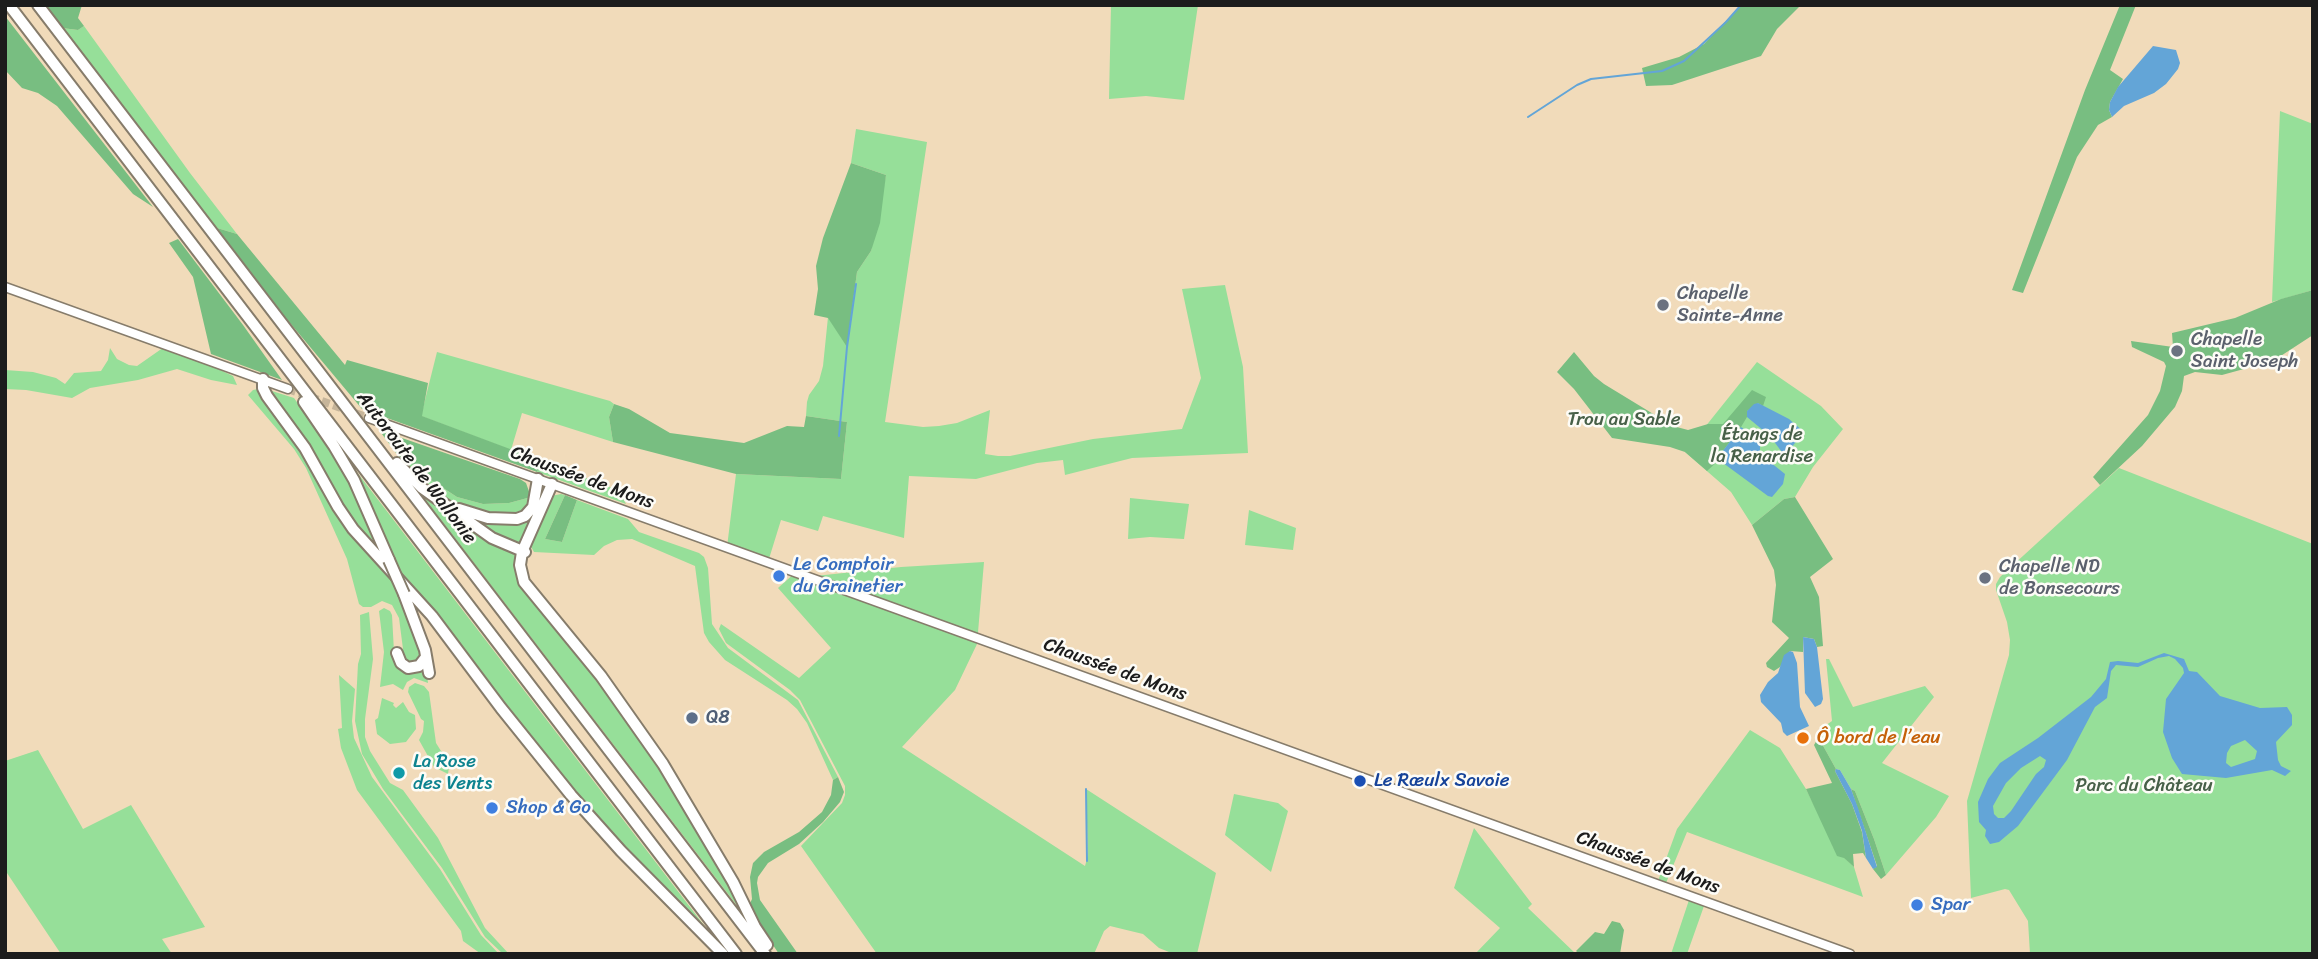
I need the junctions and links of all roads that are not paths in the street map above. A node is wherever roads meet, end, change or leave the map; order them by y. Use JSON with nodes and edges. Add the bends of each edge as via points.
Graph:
{"nodes":[{"id":1,"x":9,"y":5,"type":"edge"},
{"id":2,"x":38,"y":5,"type":"edge"},
{"id":3,"x":5,"y":287,"type":"edge"},
{"id":4,"x":274,"y":351,"type":"junction"},
{"id":5,"x":305,"y":353,"type":"junction"},
{"id":6,"x":263,"y":379,"type":"junction"},
{"id":7,"x":288,"y":388,"type":"tunnel mouth"},
{"id":8,"x":369,"y":418,"type":"tunnel mouth"},
{"id":9,"x":538,"y":479,"type":"junction"},
{"id":10,"x":552,"y":484,"type":"junction"},
{"id":11,"x":446,"y":504,"type":"junction"},
{"id":12,"x":524,"y":552,"type":"junction"},
{"id":13,"x":415,"y":621,"type":"junction"},
{"id":14,"x":426,"y":637,"type":"dead end"},
{"id":15,"x":397,"y":653,"type":"dead end"},
{"id":16,"x":426,"y":657,"type":"junction"},
{"id":17,"x":429,"y":673,"type":"dead end"},
{"id":18,"x":729,"y":870,"type":"dead end"},
{"id":19,"x":733,"y":882,"type":"junction"},
{"id":20,"x":701,"y":935,"type":"dead end"},
{"id":21,"x":720,"y":951,"type":"edge"},
{"id":22,"x":736,"y":954,"type":"edge"},
{"id":23,"x":765,"y":954,"type":"edge"},
{"id":24,"x":772,"y":954,"type":"edge"},
{"id":25,"x":1850,"y":954,"type":"edge"}],
"edges":[{"from":1,"to":4,"type":"highway"},
{"from":2,"to":5,"type":"highway","name":"Autoroute de Wallonie"},
{"from":3,"to":6,"type":"main road"},
{"from":4,"to":13,"type":"highway","bridge":true,"via":[[354,480]]},
{"from":4,"to":22,"type":"highway"},
{"from":5,"to":11,"type":"highway","via":[[402,469]]},
{"from":5,"to":23,"type":"highway","name":"Autoroute de Wallonie"},
{"from":6,"to":7,"type":"main road"},
{"from":6,"to":21,"type":"highway","via":[[267,396],[305,448],[353,529],[427,610],[502,711],[596,823]]},
{"from":8,"to":9,"type":"main road","name":"Chaussée de Mons"},
{"from":9,"to":10,"type":"main road","name":"Chaussée de Mons"},
{"from":9,"to":11,"type":"highway","via":[[533,507],[517,519],[488,518]]},
{"from":10,"to":12,"type":"highway"},
{"from":10,"to":25,"type":"main road","name":"Chaussée de Mons"},
{"from":11,"to":12,"type":"highway","via":[[492,538]]},
{"from":12,"to":19,"type":"highway","via":[[520,565],[524,582],[638,727]]},
{"from":13,"to":14,"type":"highway"},
{"from":13,"to":16,"type":"highway"},
{"from":15,"to":16,"type":"highway","via":[[408,667],[419,666]]},
{"from":16,"to":17,"type":"highway"},
{"from":18,"to":19,"type":"highway"},
{"from":19,"to":24,"type":"highway"},
{"from":20,"to":21,"type":"highway"}]}
